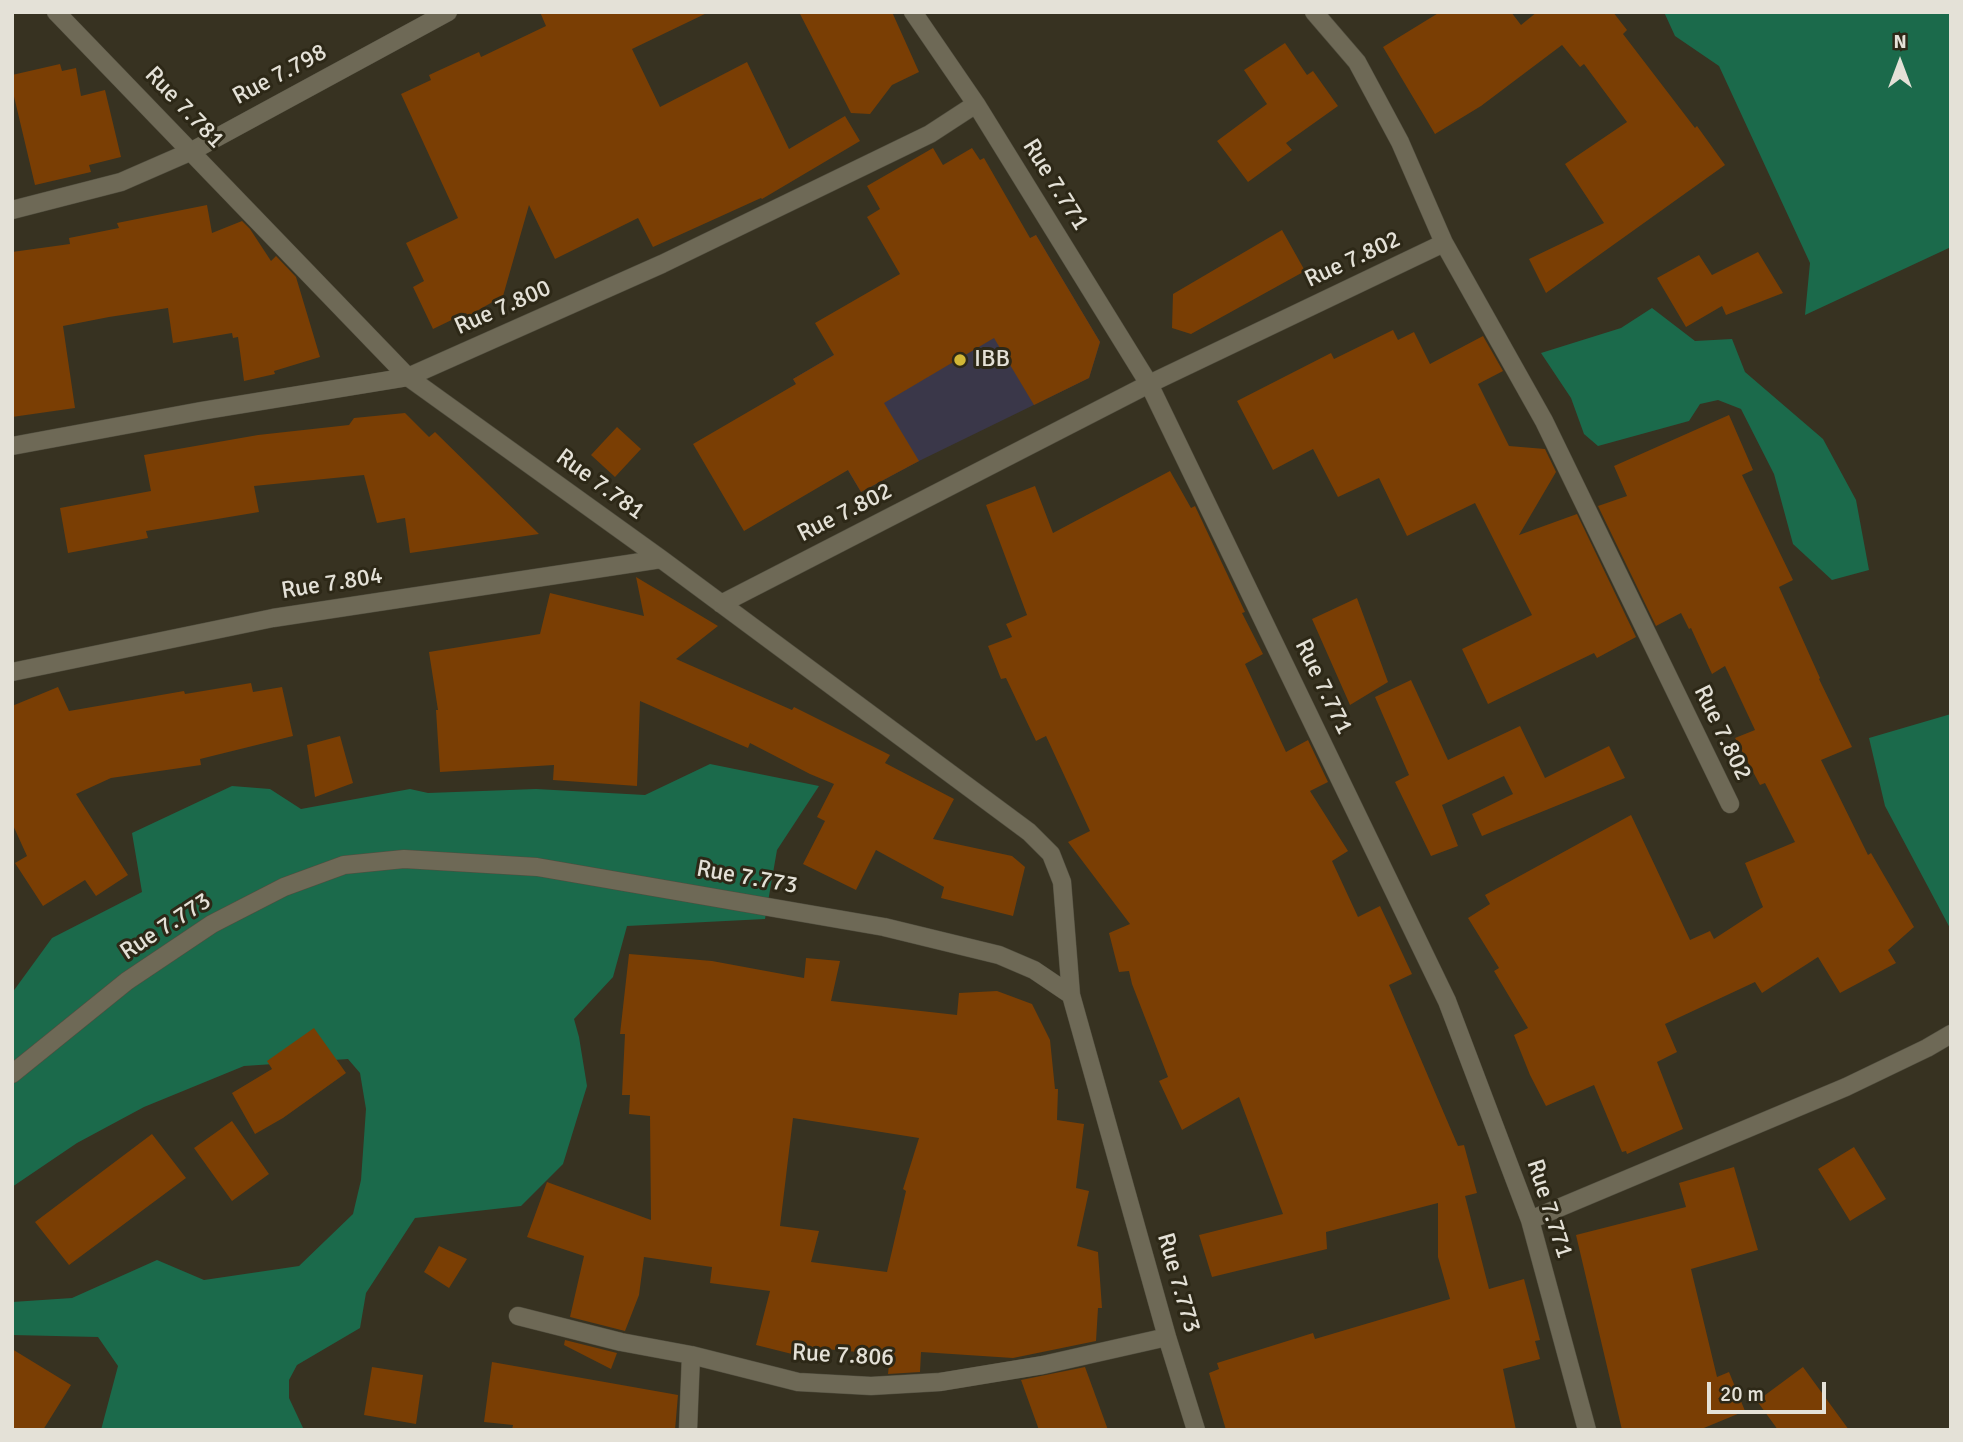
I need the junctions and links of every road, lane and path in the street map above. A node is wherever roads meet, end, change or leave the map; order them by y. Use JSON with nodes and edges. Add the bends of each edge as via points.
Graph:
{"nodes":[{"id":1,"x":56,"y":12,"type":"edge"},
{"id":2,"x":448,"y":12,"type":"edge"},
{"id":3,"x":913,"y":12,"type":"edge"},
{"id":4,"x":1314,"y":12,"type":"edge"},
{"id":5,"x":976,"y":104,"type":"junction"},
{"id":6,"x":192,"y":151,"type":"junction"},
{"id":7,"x":12,"y":210,"type":"edge"},
{"id":8,"x":1444,"y":243,"type":"junction"},
{"id":9,"x":408,"y":377,"type":"junction"},
{"id":10,"x":1149,"y":384,"type":"junction"},
{"id":11,"x":12,"y":446,"type":"edge"},
{"id":12,"x":661,"y":559,"type":"junction"},
{"id":13,"x":721,"y":604,"type":"junction"},
{"id":14,"x":12,"y":672,"type":"edge"},
{"id":15,"x":1730,"y":804,"type":"dead end"},
{"id":16,"x":1071,"y":995,"type":"junction"},
{"id":17,"x":1951,"y":1034,"type":"edge"},
{"id":18,"x":12,"y":1074,"type":"edge"},
{"id":19,"x":1530,"y":1220,"type":"junction"},
{"id":20,"x":518,"y":1316,"type":"dead end"},
{"id":21,"x":1167,"y":1337,"type":"junction"},
{"id":22,"x":691,"y":1355,"type":"junction"},
{"id":23,"x":688,"y":1430,"type":"edge"},
{"id":24,"x":1196,"y":1430,"type":"edge"},
{"id":25,"x":1587,"y":1430,"type":"edge"}],
"edges":[{"from":1,"to":6,"type":"street","name":"Rue 7.781"},
{"from":2,"to":6,"type":"street","name":"Rue 7.798"},
{"from":3,"to":5,"type":"street","name":"Rue 7.771"},
{"from":4,"to":8,"type":"street","via":[[1357,62],[1400,142]]},
{"from":5,"to":9,"type":"street","name":"Rue 7.800","via":[[930,134],[662,264]]},
{"from":5,"to":10,"type":"street","name":"Rue 7.771"},
{"from":6,"to":7,"type":"street","name":"Rue 7.798","via":[[121,182]]},
{"from":6,"to":9,"type":"street","name":"Rue 7.781"},
{"from":8,"to":10,"type":"street","name":"Rue 7.802"},
{"from":8,"to":15,"type":"street","name":"Rue 7.802","via":[[1544,421]]},
{"from":9,"to":11,"type":"street","name":"Rue 7.800"},
{"from":9,"to":12,"type":"street","name":"Rue 7.781"},
{"from":10,"to":13,"type":"street","name":"Rue 7.802"},
{"from":10,"to":19,"type":"street","name":"Rue 7.771","via":[[1447,1000]]},
{"from":12,"to":13,"type":"street","name":"Rue 7.781"},
{"from":12,"to":14,"type":"street","name":"Rue 7.804","via":[[273,618]]},
{"from":13,"to":16,"type":"street","name":"Rue 7.781","via":[[1029,832],[1051,854],[1062,881]]},
{"from":16,"to":18,"type":"street","name":"Rue 7.773","via":[[999,956],[884,927],[537,867],[404,859],[344,864],[284,887],[212,924],[127,981]]},
{"from":16,"to":21,"type":"street","name":"Rue 7.773"},
{"from":17,"to":19,"type":"street","via":[[1846,1087]]},
{"from":19,"to":25,"type":"street","name":"Rue 7.771"},
{"from":20,"to":22,"type":"street","name":"Rue 7.806"},
{"from":21,"to":22,"type":"street","name":"Rue 7.806","via":[[1043,1365],[940,1382],[871,1386],[798,1382]]},
{"from":21,"to":24,"type":"street","name":"Rue 7.773"},
{"from":22,"to":23,"type":"street"}]}
